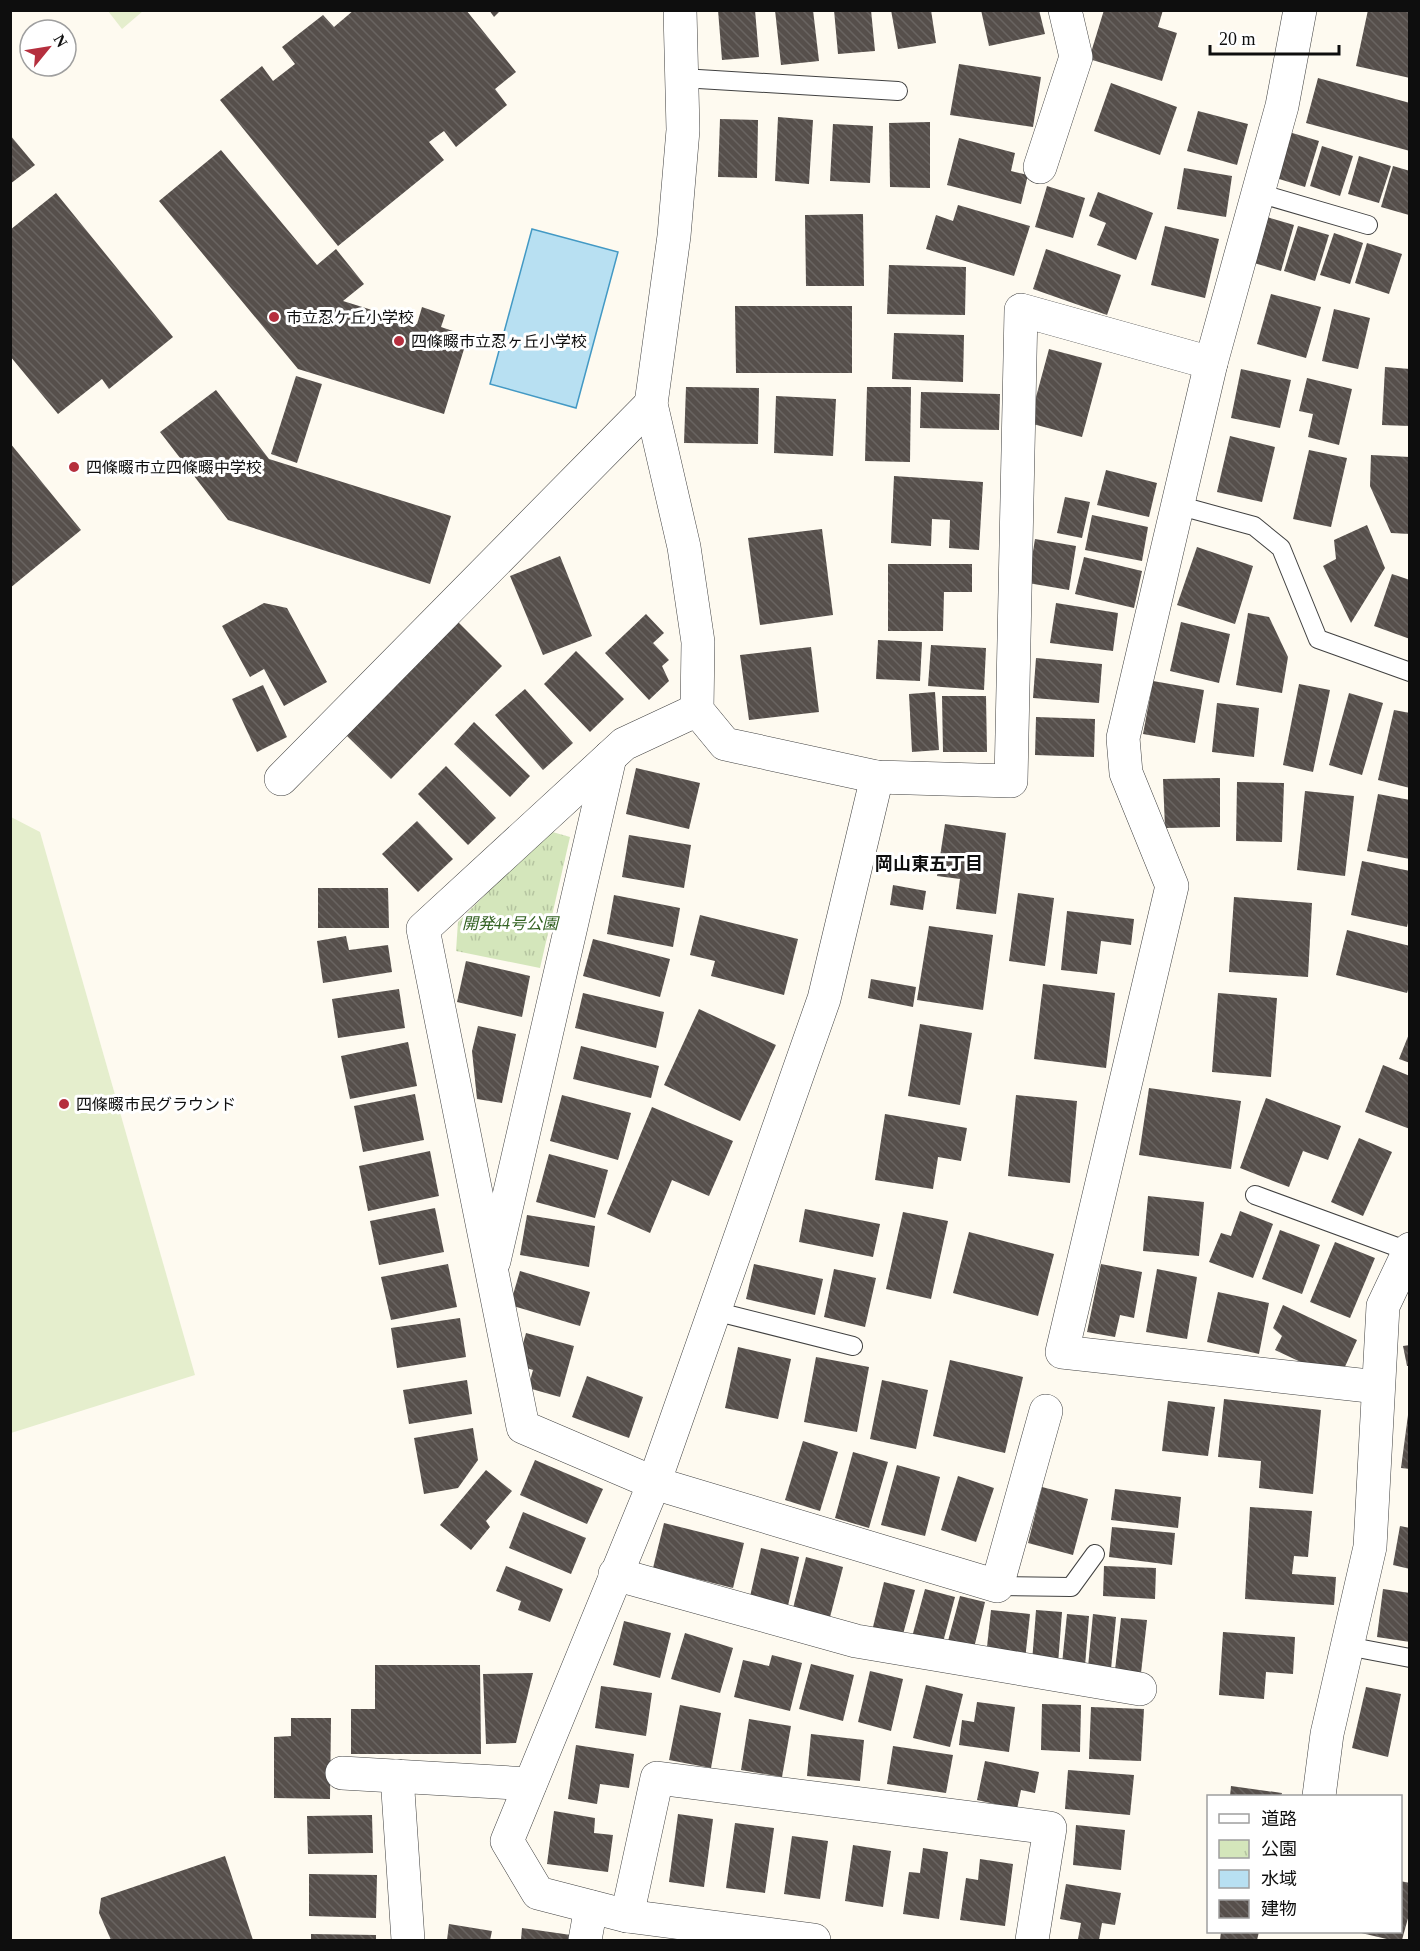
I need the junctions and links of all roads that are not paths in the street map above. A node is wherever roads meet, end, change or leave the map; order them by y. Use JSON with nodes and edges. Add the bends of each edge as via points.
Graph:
{"nodes":[{"id":1,"x":680,"y":10,"type":"edge"},
{"id":2,"x":1065,"y":10,"type":"edge"},
{"id":3,"x":1300,"y":10,"type":"edge"},
{"id":4,"x":682,"y":78,"type":"junction"},
{"id":5,"x":898,"y":91,"type":"dead end"},
{"id":6,"x":1040,"y":167,"type":"dead end"},
{"id":7,"x":1258,"y":193,"type":"junction"},
{"id":8,"x":1368,"y":225,"type":"dead end"},
{"id":9,"x":1211,"y":363,"type":"junction"},
{"id":10,"x":651,"y":404,"type":"junction"},
{"id":11,"x":1177,"y":505,"type":"junction"},
{"id":12,"x":1410,"y":672,"type":"edge"},
{"id":13,"x":698,"y":710,"type":"junction"},
{"id":14,"x":610,"y":757,"type":"junction"},
{"id":15,"x":877,"y":777,"type":"junction"},
{"id":16,"x":281,"y":779,"type":"dead end"},
{"id":17,"x":1256,"y":1195,"type":"dead end"},
{"id":18,"x":1409,"y":1250,"type":"edge"},
{"id":19,"x":492,"y":1272,"type":"junction"},
{"id":20,"x":714,"y":1311,"type":"junction"},
{"id":21,"x":853,"y":1346,"type":"dead end"},
{"id":22,"x":1378,"y":1387,"type":"junction"},
{"id":23,"x":1046,"y":1411,"type":"dead end"},
{"id":24,"x":654,"y":1482,"type":"junction"},
{"id":25,"x":1095,"y":1554,"type":"dead end"},
{"id":26,"x":615,"y":1574,"type":"junction"},
{"id":27,"x":997,"y":1586,"type":"junction"},
{"id":28,"x":1347,"y":1646,"type":"junction"},
{"id":29,"x":1410,"y":1658,"type":"edge"},
{"id":30,"x":1140,"y":1689,"type":"dead end"},
{"id":31,"x":342,"y":1773,"type":"dead end"},
{"id":32,"x":397,"y":1776,"type":"junction"},
{"id":33,"x":530,"y":1784,"type":"junction"},
{"id":34,"x":1319,"y":1795,"type":"edge"},
{"id":35,"x":591,"y":1907,"type":"junction"},
{"id":36,"x":627,"y":1916,"type":"junction"},
{"id":37,"x":808,"y":1940,"type":"edge"},
{"id":38,"x":408,"y":1941,"type":"edge"},
{"id":39,"x":585,"y":1941,"type":"edge"},
{"id":40,"x":1032,"y":1941,"type":"edge"}],
"edges":[{"from":1,"to":4,"type":"street"},
{"from":2,"to":6,"type":"street","via":[[1076,57]]},
{"from":3,"to":7,"type":"street","via":[[1282,106]]},
{"from":4,"to":5,"type":"lane"},
{"from":4,"to":10,"type":"street","via":[[683,130],[675,236]]},
{"from":7,"to":8,"type":"lane"},
{"from":7,"to":9,"type":"street"},
{"from":9,"to":11,"type":"street"},
{"from":9,"to":15,"type":"street","via":[[1021,310],[1011,781]]},
{"from":10,"to":13,"type":"street","via":[[684,547],[698,642]]},
{"from":10,"to":16,"type":"street"},
{"from":11,"to":12,"type":"lane","via":[[1254,526],[1281,548],[1318,639]]},
{"from":11,"to":22,"type":"street","via":[[1123,738],[1126,773],[1173,886],[1062,1352]]},
{"from":13,"to":14,"type":"street","via":[[624,744]]},
{"from":13,"to":15,"type":"street","via":[[725,744]]},
{"from":14,"to":19,"type":"street"},
{"from":14,"to":19,"type":"street","via":[[423,929]]},
{"from":15,"to":20,"type":"street","via":[[824,999]]},
{"from":17,"to":18,"type":"lane"},
{"from":18,"to":22,"type":"street","via":[[1383,1306]]},
{"from":19,"to":24,"type":"street","via":[[523,1427]]},
{"from":20,"to":21,"type":"lane"},
{"from":20,"to":24,"type":"street"},
{"from":22,"to":28,"type":"street","via":[[1370,1547]]},
{"from":23,"to":27,"type":"street"},
{"from":24,"to":26,"type":"street"},
{"from":24,"to":27,"type":"street"},
{"from":25,"to":27,"type":"lane","via":[[1071,1587]]},
{"from":26,"to":30,"type":"street","via":[[856,1641]]},
{"from":26,"to":33,"type":"street"},
{"from":28,"to":29,"type":"lane"},
{"from":28,"to":34,"type":"street","via":[[1327,1734]]},
{"from":31,"to":32,"type":"street"},
{"from":32,"to":33,"type":"street"},
{"from":32,"to":38,"type":"street"},
{"from":33,"to":35,"type":"street","via":[[507,1841],[538,1893]]},
{"from":35,"to":36,"type":"street"},
{"from":35,"to":39,"type":"street"},
{"from":36,"to":37,"type":"street"},
{"from":36,"to":40,"type":"street","via":[[657,1778],[1050,1828]]}]}
